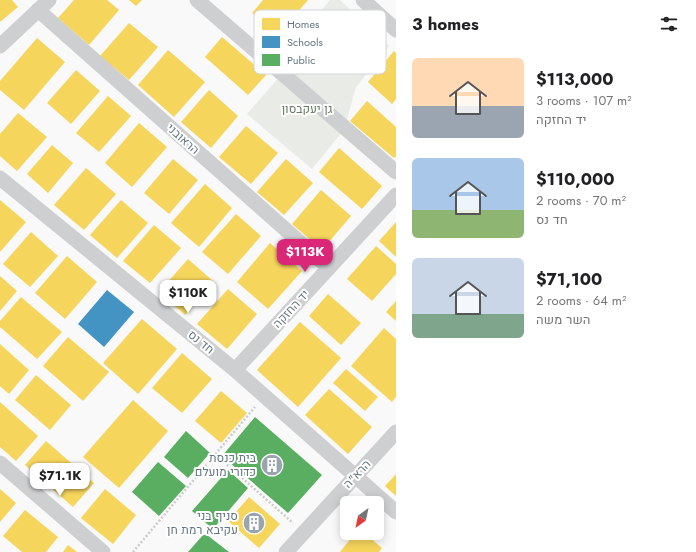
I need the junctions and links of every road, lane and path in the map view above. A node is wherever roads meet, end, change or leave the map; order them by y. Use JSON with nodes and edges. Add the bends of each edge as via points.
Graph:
{"nodes":[{"id":1,"x":196,"y":0,"type":"edge"},
{"id":2,"x":363,"y":0,"type":"edge"},
{"id":3,"x":44,"y":5,"type":"edge"},
{"id":4,"x":374,"y":10,"type":"edge"},
{"id":5,"x":386,"y":21,"type":"edge"},
{"id":6,"x":396,"y":30,"type":"edge"},
{"id":7,"x":0,"y":46,"type":"edge"},
{"id":8,"x":254,"y":50,"type":"edge"},
{"id":9,"x":282,"y":74,"type":"edge"},
{"id":10,"x":396,"y":172,"type":"edge"},
{"id":11,"x":0,"y":178,"type":"edge"},
{"id":12,"x":396,"y":195,"type":"edge"},
{"id":13,"x":328,"y":268,"type":"junction"},
{"id":14,"x":235,"y":370,"type":"junction"},
{"id":15,"x":265,"y":396,"type":"junction"},
{"id":16,"x":396,"y":432,"type":"edge"},
{"id":17,"x":215,"y":454,"type":"junction"},
{"id":18,"x":0,"y":463,"type":"edge"},
{"id":19,"x":356,"y":476,"type":"junction"},
{"id":20,"x":396,"y":512,"type":"edge"},
{"id":21,"x":303,"y":533,"type":"junction"},
{"id":22,"x":103,"y":552,"type":"edge"},
{"id":23,"x":133,"y":552,"type":"edge"},
{"id":24,"x":286,"y":552,"type":"edge"}],
"edges":[{"from":1,"to":8,"type":"street"},
{"from":2,"to":4,"type":"street"},
{"from":3,"to":7,"type":"street"},
{"from":3,"to":13,"type":"street","name":"הראובני"},
{"from":5,"to":6,"type":"street"},
{"from":9,"to":10,"type":"street"},
{"from":11,"to":14,"type":"street","name":"חד נס"},
{"from":12,"to":13,"type":"street","name":"יד החזקה"},
{"from":13,"to":14,"type":"street","name":"יד החזקה"},
{"from":14,"to":15,"type":"street","name":"חד נס"},
{"from":15,"to":17,"type":"path"},
{"from":15,"to":19,"type":"street","name":"חד נס"},
{"from":16,"to":19,"type":"street","name":"הרא\"ה"},
{"from":17,"to":21,"type":"path"},
{"from":17,"to":23,"type":"path"},
{"from":18,"to":22,"type":"street"},
{"from":19,"to":20,"type":"street","name":"חד נס"},
{"from":19,"to":21,"type":"street","name":"הרא\"ה"},
{"from":21,"to":24,"type":"street","name":"הרא\"ה"}]}
